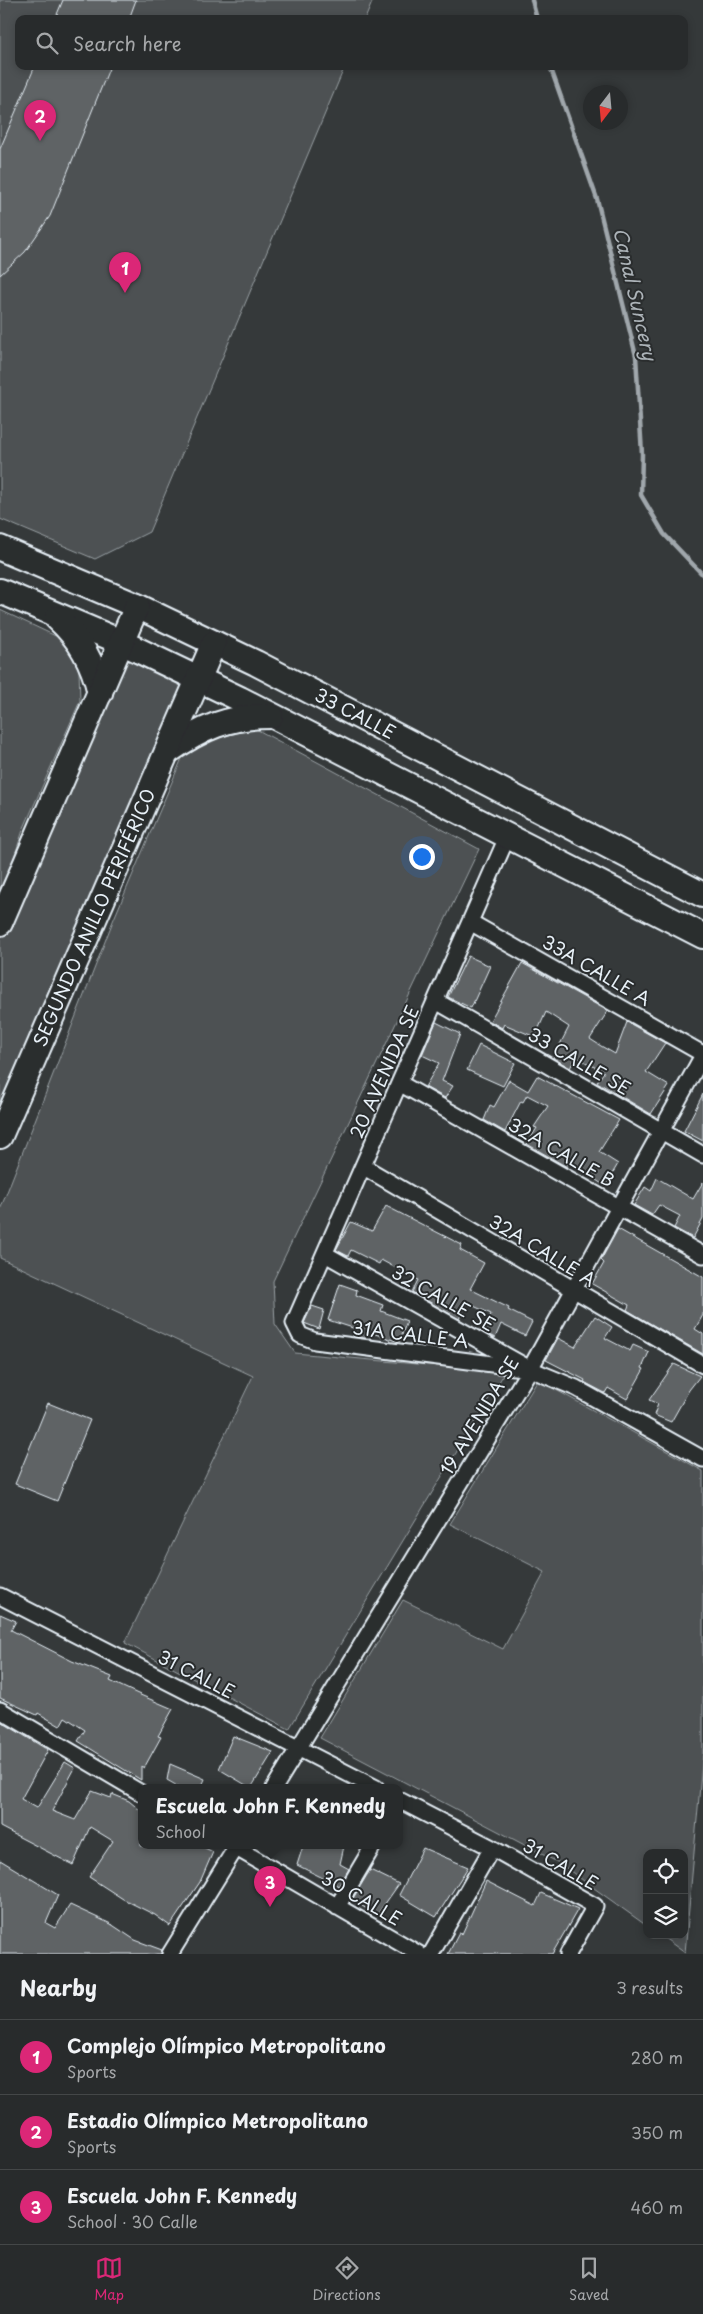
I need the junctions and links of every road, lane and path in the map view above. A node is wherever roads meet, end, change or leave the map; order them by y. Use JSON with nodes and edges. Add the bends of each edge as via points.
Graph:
{"nodes":[{"id":1,"x":0,"y":548,"type":"edge"},
{"id":2,"x":0,"y":591,"type":"edge"},
{"id":3,"x":137,"y":606,"type":"junction"},
{"id":4,"x":50,"y":612,"type":"junction"},
{"id":5,"x":121,"y":642,"type":"junction"},
{"id":6,"x":214,"y":643,"type":"junction"},
{"id":7,"x":198,"y":679,"type":"junction"},
{"id":8,"x":100,"y":692,"type":"junction"},
{"id":9,"x":274,"y":716,"type":"junction"},
{"id":10,"x":167,"y":752,"type":"junction"},
{"id":11,"x":508,"y":835,"type":"junction"},
{"id":12,"x":703,"y":895,"type":"edge"},
{"id":13,"x":470,"y":922,"type":"junction"},
{"id":14,"x":0,"y":923,"type":"edge"},
{"id":15,"x":703,"y":936,"type":"edge"},
{"id":16,"x":436,"y":1000,"type":"junction"},
{"id":17,"x":703,"y":1054,"type":"edge"},
{"id":18,"x":400,"y":1084,"type":"junction"},
{"id":19,"x":661,"y":1130,"type":"junction"},
{"id":20,"x":0,"y":1136,"type":"edge"},
{"id":21,"x":703,"y":1155,"type":"edge"},
{"id":22,"x":364,"y":1167,"type":"junction"},
{"id":23,"x":618,"y":1208,"type":"junction"},
{"id":24,"x":325,"y":1254,"type":"junction"},
{"id":25,"x":703,"y":1255,"type":"edge"},
{"id":26,"x":573,"y":1290,"type":"junction"},
{"id":27,"x":294,"y":1322,"type":"joint"},
{"id":28,"x":703,"y":1365,"type":"edge"},
{"id":29,"x":530,"y":1369,"type":"junction"},
{"id":30,"x":703,"y":1459,"type":"edge"},
{"id":31,"x":0,"y":1596,"type":"edge"},
{"id":32,"x":0,"y":1710,"type":"edge"},
{"id":33,"x":300,"y":1749,"type":"junction"},
{"id":34,"x":277,"y":1784,"type":"edge"},
{"id":35,"x":368,"y":1784,"type":"edge"},
{"id":36,"x":138,"y":1790,"type":"edge"},
{"id":37,"x":403,"y":1802,"type":"edge"},
{"id":38,"x":492,"y":1848,"type":"junction"},
{"id":39,"x":233,"y":1849,"type":"edge"},
{"id":40,"x":240,"y":1849,"type":"edge"},
{"id":41,"x":371,"y":1849,"type":"edge"},
{"id":42,"x":337,"y":1906,"type":"junction"},
{"id":43,"x":170,"y":1954,"type":"edge"},
{"id":44,"x":418,"y":1954,"type":"edge"},
{"id":45,"x":431,"y":1954,"type":"edge"},
{"id":46,"x":568,"y":1954,"type":"edge"}],
"edges":[{"from":1,"to":3,"type":"main road","name":"33 CALLE"},
{"from":2,"to":4,"type":"main road"},
{"from":3,"to":5,"type":"main road"},
{"from":3,"to":6,"type":"main road","name":"33 CALLE"},
{"from":4,"to":5,"type":"main road"},
{"from":4,"to":8,"type":"main road","via":[[71,631],[87,655]]},
{"from":5,"to":7,"type":"main road"},
{"from":5,"to":8,"type":"main road"},
{"from":6,"to":7,"type":"main road","name":"SEGUNDO ANILLO PERIFÉRICO"},
{"from":6,"to":12,"type":"main road","name":"33 CALLE"},
{"from":7,"to":9,"type":"main road"},
{"from":7,"to":10,"type":"main road","name":"SEGUNDO ANILLO PERIFÉRICO"},
{"from":8,"to":14,"type":"main road"},
{"from":9,"to":10,"type":"main road","via":[[230,719],[197,732]]},
{"from":9,"to":11,"type":"main road"},
{"from":10,"to":20,"type":"main road","name":"SEGUNDO ANILLO PERIFÉRICO"},
{"from":11,"to":13,"type":"street","name":"20 AVENIDA SE"},
{"from":11,"to":15,"type":"main road"},
{"from":13,"to":16,"type":"street","name":"20 AVENIDA SE"},
{"from":13,"to":17,"type":"street","name":"33A CALLE A"},
{"from":16,"to":18,"type":"street","name":"20 AVENIDA SE"},
{"from":16,"to":19,"type":"street","name":"33 CALLE SE"},
{"from":17,"to":19,"type":"street","name":"19 AVENIDA SE"},
{"from":18,"to":22,"type":"street","name":"20 AVENIDA SE"},
{"from":18,"to":23,"type":"street","name":"32A CALLE B"},
{"from":19,"to":21,"type":"street","name":"33 CALLE SE"},
{"from":19,"to":23,"type":"street","name":"19 AVENIDA SE"},
{"from":22,"to":24,"type":"street","name":"20 AVENIDA SE"},
{"from":22,"to":26,"type":"street","name":"32A CALLE A"},
{"from":23,"to":25,"type":"street","name":"32A CALLE B"},
{"from":23,"to":26,"type":"street","name":"19 AVENIDA SE"},
{"from":24,"to":27,"type":"street","name":"20 AVENIDA SE"},
{"from":24,"to":29,"type":"street","name":"32 CALLE SE"},
{"from":26,"to":28,"type":"street","name":"32A CALLE A"},
{"from":26,"to":29,"type":"street","name":"19 AVENIDA SE"},
{"from":27,"to":29,"type":"street","name":"31A CALLE A","via":[[300,1335],[315,1341]]},
{"from":29,"to":30,"type":"street","name":"32 CALLE SE","via":[[576,1388]]},
{"from":29,"to":33,"type":"street","name":"19 AVENIDA SE"},
{"from":31,"to":33,"type":"street","name":"31 CALLE"},
{"from":32,"to":36,"type":"street"},
{"from":33,"to":34,"type":"street","name":"19 AVENIDA SE"},
{"from":33,"to":35,"type":"street","name":"31 CALLE"},
{"from":37,"to":38,"type":"street","name":"31 CALLE"},
{"from":38,"to":45,"type":"street"},
{"from":38,"to":46,"type":"street","name":"31 CALLE","via":[[596,1906]]},
{"from":39,"to":43,"type":"street"},
{"from":40,"to":42,"type":"street","name":"30 CALLE"},
{"from":41,"to":42,"type":"street"},
{"from":42,"to":44,"type":"street","name":"30 CALLE"}]}
